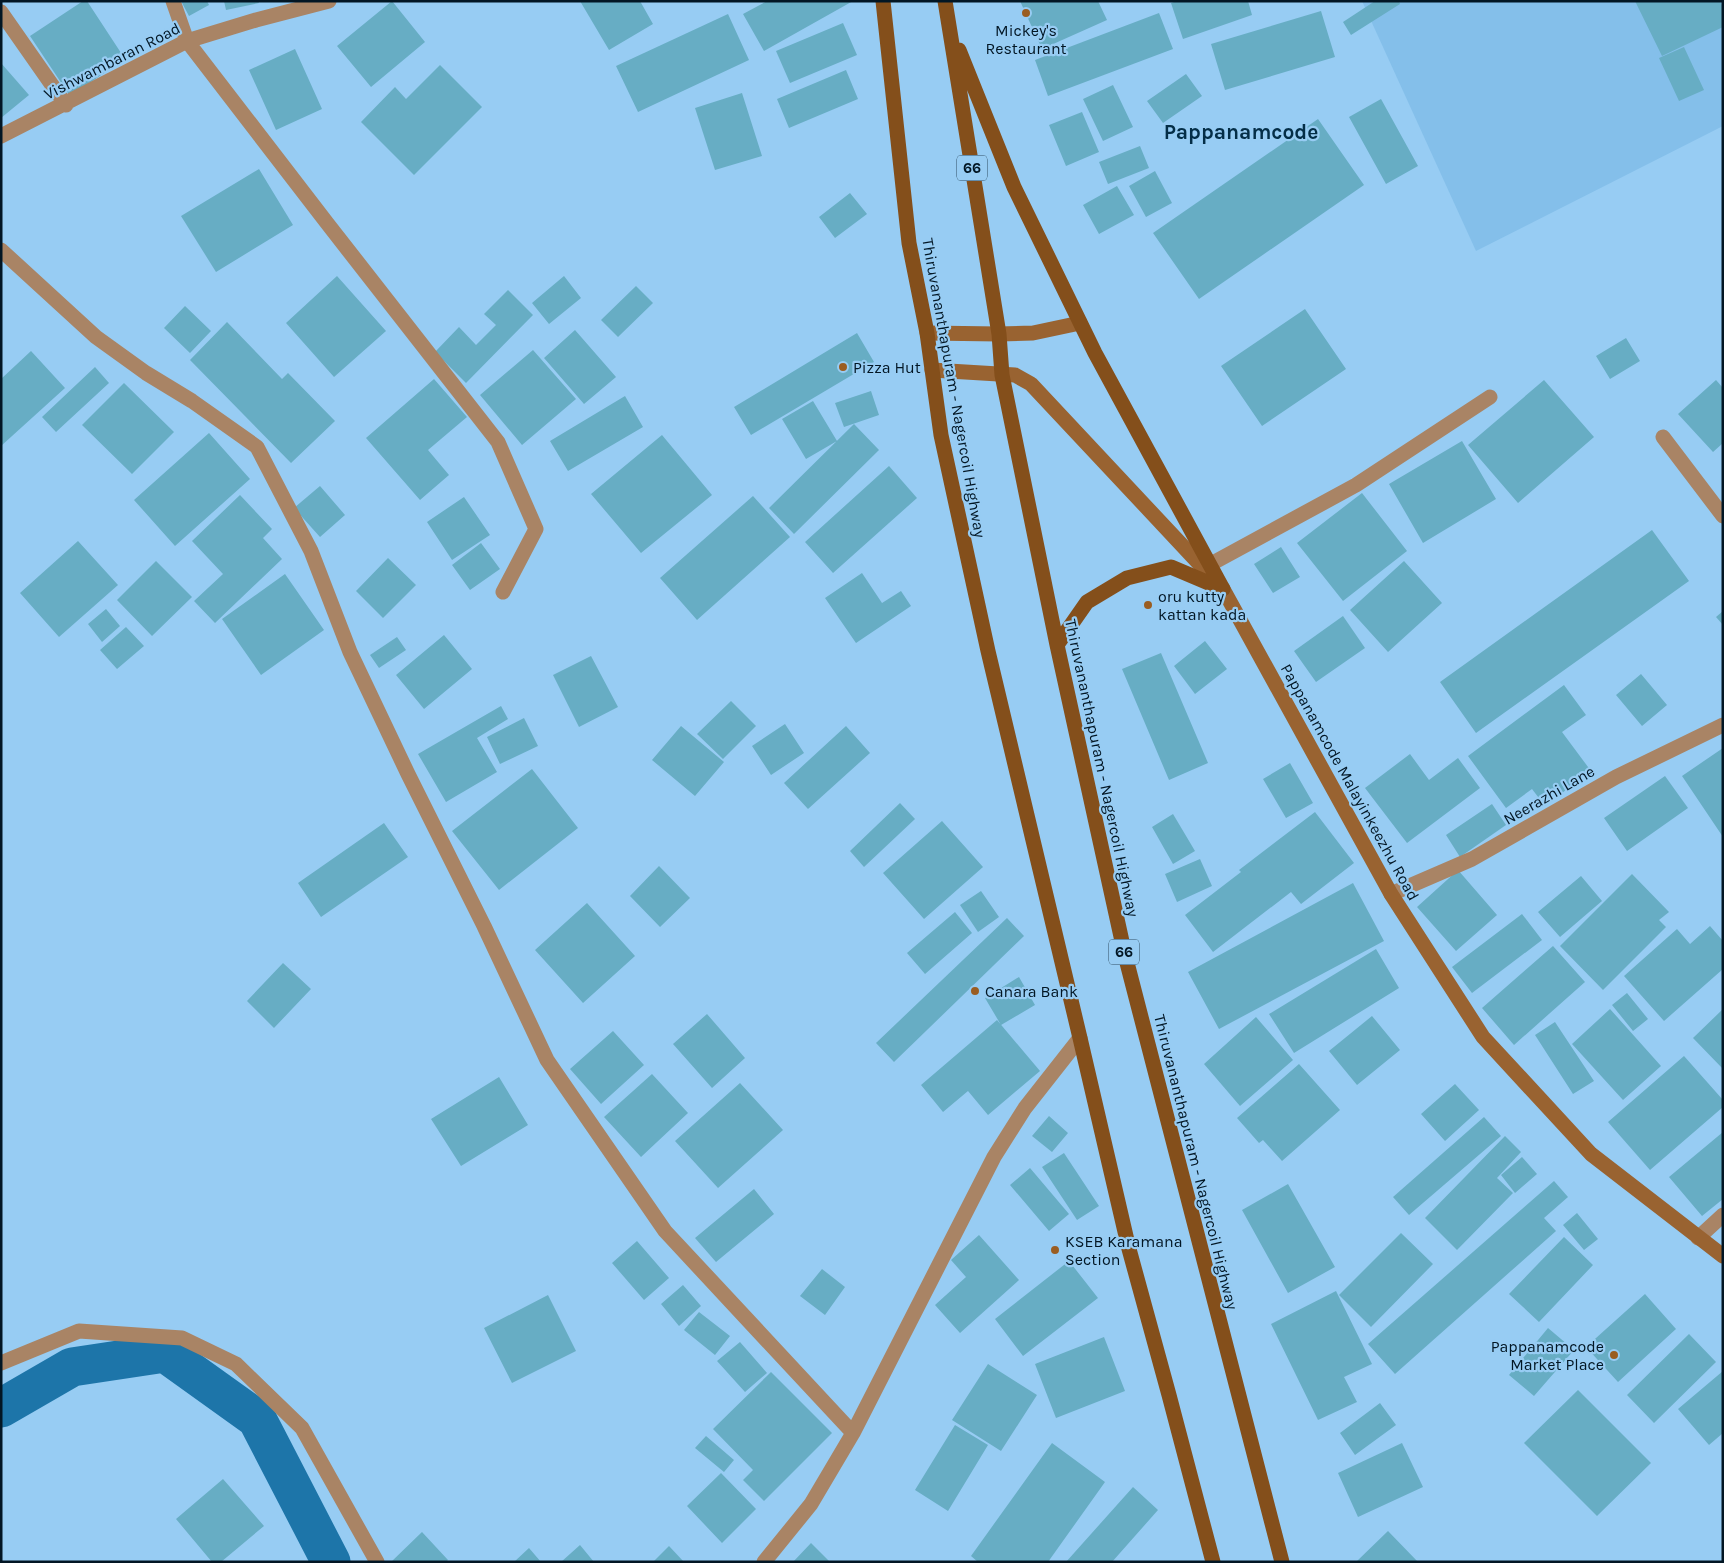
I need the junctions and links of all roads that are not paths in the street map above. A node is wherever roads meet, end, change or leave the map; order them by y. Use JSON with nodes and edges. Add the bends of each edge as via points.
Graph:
{"nodes":[{"id":1,"x":173,"y":1,"type":"edge"},
{"id":2,"x":329,"y":1,"type":"edge"},
{"id":3,"x":883,"y":1,"type":"edge"},
{"id":4,"x":945,"y":1,"type":"edge"},
{"id":5,"x":1,"y":12,"type":"edge"},
{"id":6,"x":948,"y":22,"type":"junction"},
{"id":7,"x":187,"y":41,"type":"junction"},
{"id":8,"x":66,"y":104,"type":"junction"},
{"id":9,"x":1,"y":136,"type":"edge"},
{"id":10,"x":1,"y":250,"type":"edge"},
{"id":11,"x":1080,"y":322,"type":"junction"},
{"id":12,"x":927,"y":332,"type":"junction"},
{"id":13,"x":999,"y":334,"type":"junction"},
{"id":14,"x":932,"y":370,"type":"junction"},
{"id":15,"x":1002,"y":375,"type":"junction"},
{"id":16,"x":1490,"y":397,"type":"dead end"},
{"id":17,"x":1663,"y":437,"type":"dead end"},
{"id":18,"x":1723,"y":516,"type":"edge"},
{"id":19,"x":1209,"y":565,"type":"junction"},
{"id":20,"x":1222,"y":589,"type":"junction"},
{"id":21,"x":503,"y":592,"type":"dead end"},
{"id":22,"x":1057,"y":645,"type":"junction"},
{"id":23,"x":1723,"y":726,"type":"edge"},
{"id":24,"x":1391,"y":894,"type":"junction"},
{"id":25,"x":1080,"y":1038,"type":"junction"},
{"id":26,"x":1723,"y":1215,"type":"edge"},
{"id":27,"x":1698,"y":1238,"type":"junction"},
{"id":28,"x":1723,"y":1256,"type":"edge"},
{"id":29,"x":1,"y":1363,"type":"edge"},
{"id":30,"x":853,"y":1433,"type":"junction"},
{"id":31,"x":377,"y":1562,"type":"edge"},
{"id":32,"x":764,"y":1562,"type":"edge"},
{"id":33,"x":1212,"y":1562,"type":"edge"},
{"id":34,"x":1282,"y":1562,"type":"edge"}],
"edges":[{"from":1,"to":7,"type":"street"},
{"from":2,"to":7,"type":"street","name":"Vishwambaran Road"},
{"from":3,"to":12,"type":"main road","name":"Thiruvananthapuram - Nagercoil Highway","via":[[909,243]]},
{"from":4,"to":6,"type":"main road","name":"Thiruvananthapuram - Nagercoil Highway","number":"66"},
{"from":5,"to":8,"type":"street"},
{"from":6,"to":11,"type":"main road","via":[[1014,187]]},
{"from":6,"to":13,"type":"main road","name":"Thiruvananthapuram - Nagercoil Highway","number":"66"},
{"from":7,"to":8,"type":"street","name":"Vishwambaran Road"},
{"from":7,"to":21,"type":"street","via":[[498,442],[536,528]]},
{"from":8,"to":9,"type":"street","name":"Vishwambaran Road"},
{"from":10,"to":30,"type":"street","via":[[96,337],[257,446],[311,551],[350,652],[547,1060],[665,1231]]},
{"from":11,"to":13,"type":"main road","via":[[1034,333]]},
{"from":11,"to":19,"type":"main road"},
{"from":12,"to":13,"type":"main road"},
{"from":12,"to":14,"type":"main road","name":"Thiruvananthapuram - Nagercoil Highway"},
{"from":13,"to":15,"type":"main road","name":"Thiruvananthapuram - Nagercoil Highway","number":"66"},
{"from":14,"to":15,"type":"main road","name":"Pappanamcode Malayinkeezhu Road"},
{"from":14,"to":25,"type":"main road","name":"Thiruvananthapuram - Nagercoil Highway","via":[[941,435],[988,651]]},
{"from":15,"to":20,"type":"main road","name":"Pappanamcode Malayinkeezhu Road","via":[[1015,375],[1031,384]]},
{"from":15,"to":22,"type":"main road","name":"Thiruvananthapuram - Nagercoil Highway","number":"66"},
{"from":16,"to":19,"type":"street","via":[[1356,485]]},
{"from":17,"to":18,"type":"street"},
{"from":19,"to":20,"type":"main road"},
{"from":20,"to":22,"type":"main road","via":[[1172,567],[1127,578],[1087,602]]},
{"from":20,"to":24,"type":"main road","name":"Pappanamcode Malayinkeezhu Road"},
{"from":22,"to":34,"type":"main road","name":"Thiruvananthapuram - Nagercoil Highway","number":"66","via":[[1125,955]]},
{"from":23,"to":24,"type":"street","name":"Neerazhi Lane","via":[[1616,777],[1472,859]]},
{"from":24,"to":27,"type":"main road","name":"Pappanamcode Malayinkeezhu Road","via":[[1483,1037],[1591,1154]]},
{"from":25,"to":30,"type":"street","via":[[1025,1108],[994,1157]]},
{"from":25,"to":33,"type":"main road","name":"Thiruvananthapuram - Nagercoil Highway","via":[[1129,1249]]},
{"from":26,"to":27,"type":"street"},
{"from":27,"to":28,"type":"main road","name":"Pappanamcode Malayinkeezhu Road"},
{"from":29,"to":31,"type":"street","via":[[79,1331],[182,1338],[236,1364],[302,1428]]},
{"from":30,"to":32,"type":"street","via":[[811,1504]]}]}
